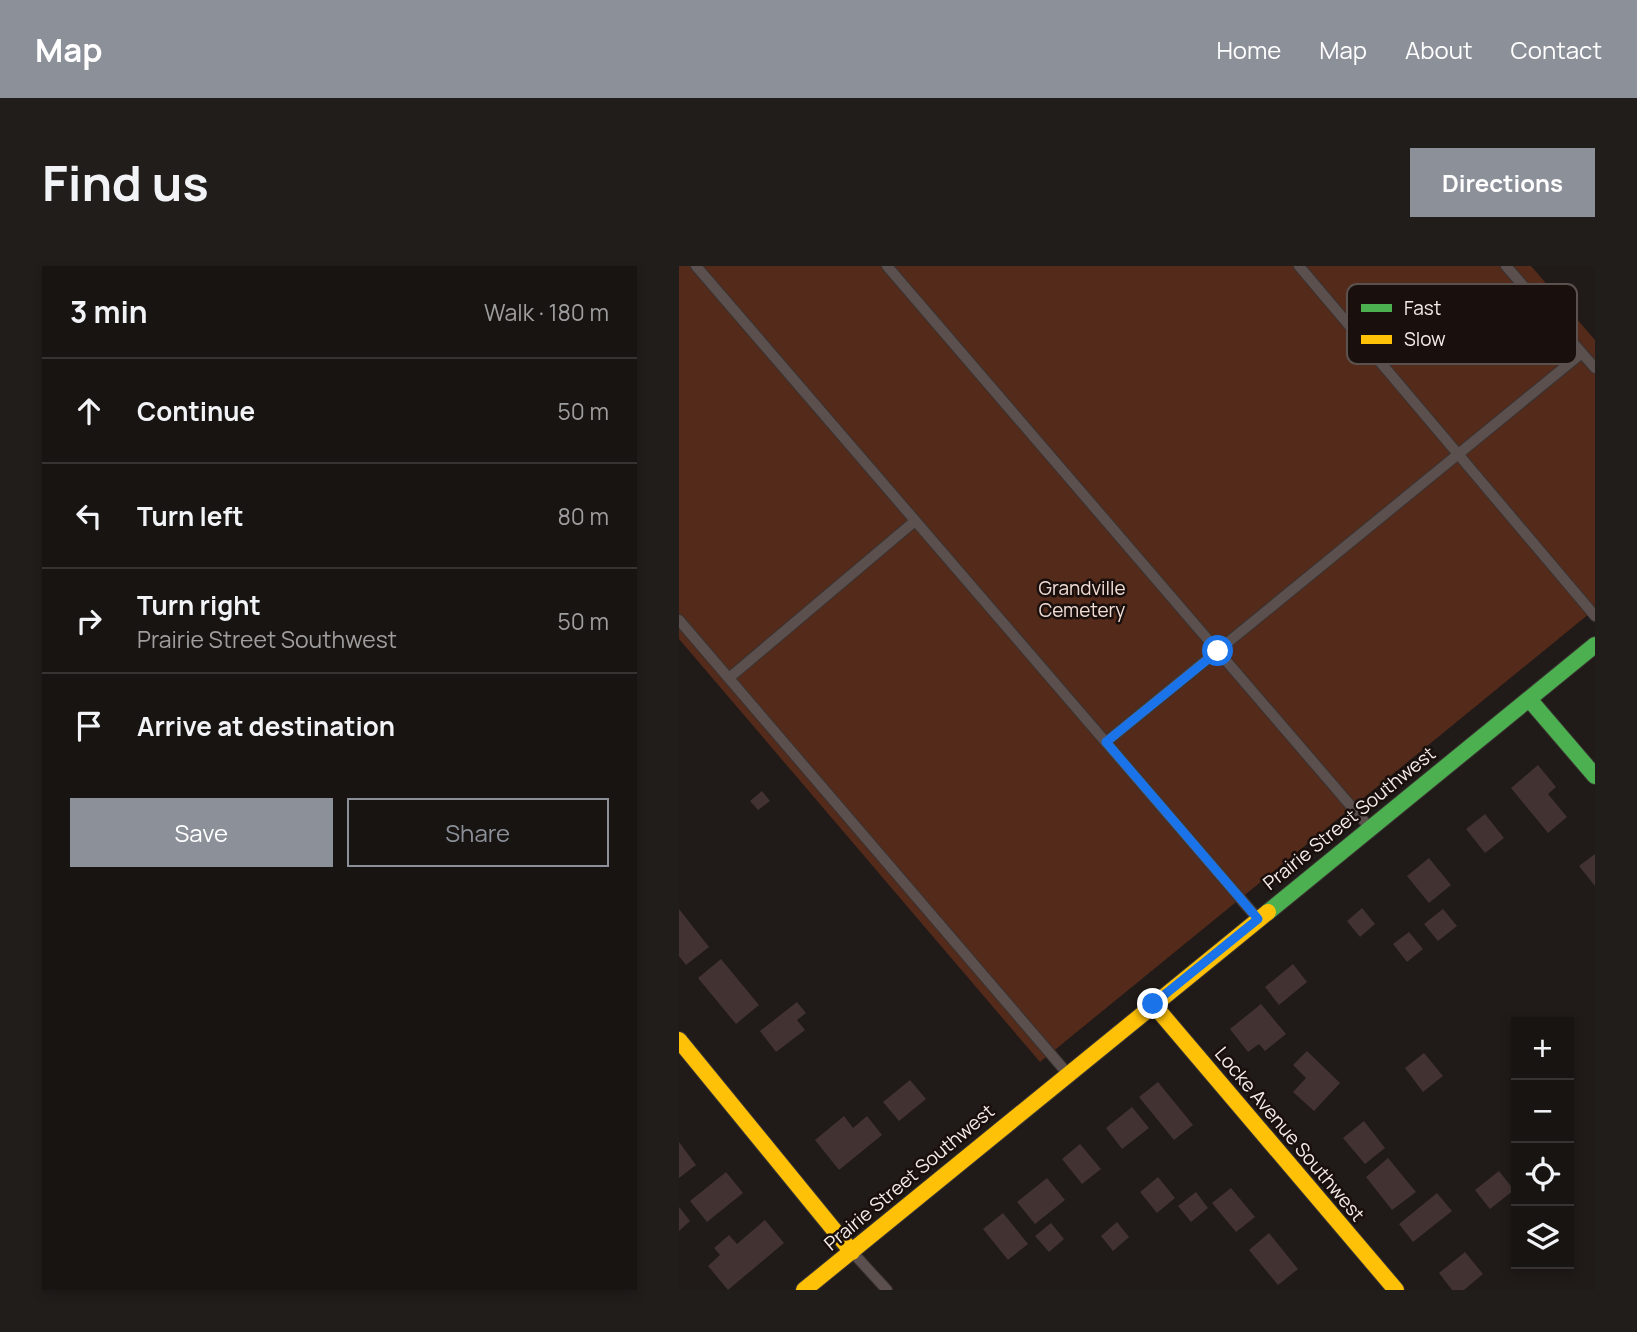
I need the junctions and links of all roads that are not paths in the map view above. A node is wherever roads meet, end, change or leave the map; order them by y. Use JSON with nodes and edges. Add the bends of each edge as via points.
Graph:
{"nodes":[{"id":1,"x":696,"y":266,"type":"edge"},
{"id":2,"x":887,"y":266,"type":"edge"},
{"id":3,"x":1299,"y":266,"type":"edge"},
{"id":4,"x":1506,"y":266,"type":"edge"},
{"id":5,"x":1522,"y":284,"type":"edge"},
{"id":6,"x":1347,"y":323,"type":"edge"},
{"id":7,"x":1577,"y":347,"type":"edge"},
{"id":8,"x":1582,"y":353,"type":"junction"},
{"id":9,"x":1577,"y":357,"type":"edge"},
{"id":10,"x":1382,"y":364,"type":"edge"},
{"id":11,"x":1569,"y":364,"type":"edge"},
{"id":12,"x":1595,"y":368,"type":"edge"},
{"id":13,"x":1459,"y":455,"type":"junction"},
{"id":14,"x":915,"y":520,"type":"junction"},
{"id":15,"x":1595,"y":616,"type":"edge"},
{"id":16,"x":679,"y":620,"type":"edge"},
{"id":17,"x":1595,"y":645,"type":"edge"},
{"id":18,"x":1218,"y":651,"type":"junction"},
{"id":19,"x":729,"y":678,"type":"junction"},
{"id":20,"x":1529,"y":699,"type":"junction"},
{"id":21,"x":1106,"y":742,"type":"junction"},
{"id":22,"x":1595,"y":776,"type":"edge"},
{"id":23,"x":1370,"y":828,"type":"junction"},
{"id":24,"x":1258,"y":919,"type":"junction"},
{"id":25,"x":1153,"y":1004,"type":"junction"},
{"id":26,"x":679,"y":1040,"type":"edge"},
{"id":27,"x":684,"y":1058,"type":"edge"},
{"id":28,"x":1067,"y":1073,"type":"junction"},
{"id":29,"x":852,"y":1252,"type":"junction"},
{"id":30,"x":804,"y":1290,"type":"edge"},
{"id":31,"x":887,"y":1290,"type":"edge"},
{"id":32,"x":1396,"y":1290,"type":"edge"}],
"edges":[{"from":1,"to":14,"type":"lane"},
{"from":2,"to":18,"type":"lane"},
{"from":3,"to":6,"type":"lane"},
{"from":4,"to":5,"type":"lane"},
{"from":7,"to":8,"type":"lane"},
{"from":8,"to":9,"type":"lane"},
{"from":8,"to":12,"type":"lane"},
{"from":10,"to":13,"type":"lane"},
{"from":11,"to":13,"type":"lane"},
{"from":13,"to":15,"type":"lane"},
{"from":13,"to":18,"type":"lane"},
{"from":14,"to":19,"type":"lane"},
{"from":14,"to":21,"type":"lane"},
{"from":16,"to":19,"type":"lane"},
{"from":17,"to":20,"type":"street","name":"Prairie Street Southwest"},
{"from":18,"to":21,"type":"lane"},
{"from":18,"to":23,"type":"lane"},
{"from":19,"to":28,"type":"lane"},
{"from":20,"to":22,"type":"street"},
{"from":20,"to":23,"type":"street","name":"Prairie Street Southwest"},
{"from":21,"to":24,"type":"lane"},
{"from":23,"to":24,"type":"street","name":"Prairie Street Southwest"},
{"from":24,"to":25,"type":"street","name":"Prairie Street Southwest"},
{"from":25,"to":28,"type":"street","name":"Prairie Street Southwest"},
{"from":25,"to":32,"type":"street","name":"Locke Avenue Southwest"},
{"from":26,"to":27,"type":"street"},
{"from":27,"to":29,"type":"street"},
{"from":28,"to":29,"type":"street","name":"Prairie Street Southwest"},
{"from":29,"to":30,"type":"street","name":"Prairie Street Southwest"},
{"from":29,"to":31,"type":"lane"}]}
